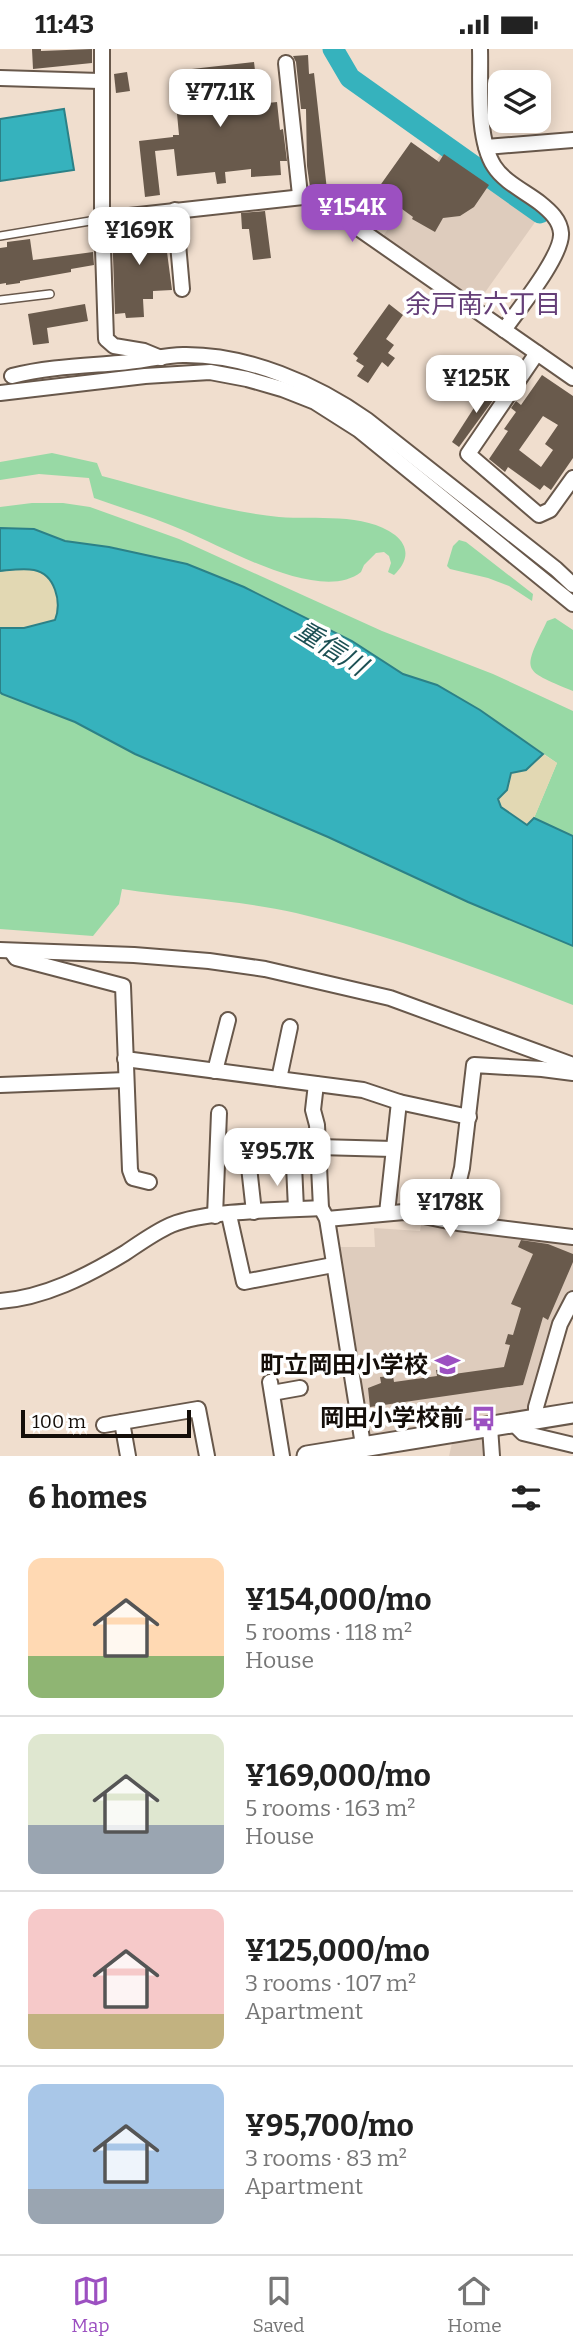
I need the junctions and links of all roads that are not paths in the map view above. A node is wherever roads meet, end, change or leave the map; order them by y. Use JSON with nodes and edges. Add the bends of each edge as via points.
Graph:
{"nodes":[{"id":1,"x":102,"y":49,"type":"edge"},
{"id":2,"x":480,"y":49,"type":"edge"},
{"id":3,"x":286,"y":63,"type":"dead end"},
{"id":4,"x":0,"y":78,"type":"edge"},
{"id":5,"x":100,"y":81,"type":"junction"},
{"id":6,"x":573,"y":140,"type":"edge"},
{"id":7,"x":486,"y":147,"type":"junction"},
{"id":8,"x":300,"y":195,"type":"junction"},
{"id":9,"x":175,"y":210,"type":"junction"},
{"id":10,"x":102,"y":219,"type":"junction"},
{"id":11,"x":567,"y":231,"type":"edge"},
{"id":12,"x":0,"y":236,"type":"edge"},
{"id":13,"x":183,"y":289,"type":"dead end"},
{"id":14,"x":50,"y":294,"type":"dead end"},
{"id":15,"x":0,"y":300,"type":"edge"},
{"id":16,"x":504,"y":330,"type":"junction"},
{"id":17,"x":537,"y":353,"type":"junction"},
{"id":18,"x":162,"y":358,"type":"junction"},
{"id":19,"x":210,"y":372,"type":"junction"},
{"id":20,"x":6,"y":377,"type":"edge"},
{"id":21,"x":573,"y":379,"type":"edge"},
{"id":22,"x":68,"y":384,"type":"junction"},
{"id":23,"x":0,"y":393,"type":"edge"},
{"id":24,"x":573,"y":478,"type":"edge"},
{"id":25,"x":573,"y":585,"type":"edge"},
{"id":26,"x":573,"y":604,"type":"edge"},
{"id":27,"x":5,"y":950,"type":"edge"},
{"id":28,"x":228,"y":1020,"type":"dead end"},
{"id":29,"x":290,"y":1027,"type":"dead end"},
{"id":30,"x":125,"y":1059,"type":"junction"},
{"id":31,"x":573,"y":1065,"type":"edge"},
{"id":32,"x":215,"y":1071,"type":"junction"},
{"id":33,"x":573,"y":1073,"type":"edge"},
{"id":34,"x":279,"y":1079,"type":"junction"},
{"id":35,"x":126,"y":1080,"type":"junction"},
{"id":36,"x":316,"y":1084,"type":"junction"},
{"id":37,"x":0,"y":1085,"type":"edge"},
{"id":38,"x":399,"y":1102,"type":"junction"},
{"id":39,"x":219,"y":1113,"type":"dead end"},
{"id":40,"x":469,"y":1117,"type":"junction"},
{"id":41,"x":318,"y":1146,"type":"junction"},
{"id":42,"x":393,"y":1149,"type":"junction"},
{"id":43,"x":248,"y":1158,"type":"dead end"},
{"id":44,"x":294,"y":1165,"type":"dead end"},
{"id":45,"x":149,"y":1182,"type":"dead end"},
{"id":46,"x":296,"y":1209,"type":"junction"},
{"id":47,"x":254,"y":1212,"type":"junction"},
{"id":48,"x":387,"y":1213,"type":"junction"},
{"id":49,"x":324,"y":1214,"type":"junction"},
{"id":50,"x":222,"y":1215,"type":"junction"},
{"id":51,"x":450,"y":1221,"type":"junction"},
{"id":52,"x":573,"y":1237,"type":"edge"},
{"id":53,"x":333,"y":1265,"type":"junction"},
{"id":54,"x":573,"y":1299,"type":"edge"},
{"id":55,"x":0,"y":1301,"type":"edge"},
{"id":56,"x":568,"y":1319,"type":"edge"},
{"id":57,"x":300,"y":1388,"type":"dead end"},
{"id":58,"x":573,"y":1413,"type":"edge"},
{"id":59,"x":536,"y":1419,"type":"junction"},
{"id":60,"x":122,"y":1422,"type":"junction"},
{"id":61,"x":513,"y":1423,"type":"junction"},
{"id":62,"x":104,"y":1425,"type":"dead end"},
{"id":63,"x":490,"y":1427,"type":"junction"},
{"id":64,"x":363,"y":1445,"type":"junction"},
{"id":65,"x":573,"y":1445,"type":"edge"},
{"id":66,"x":340,"y":1453,"type":"edge"},
{"id":67,"x":128,"y":1456,"type":"edge"},
{"id":68,"x":207,"y":1456,"type":"edge"},
{"id":69,"x":282,"y":1456,"type":"edge"},
{"id":70,"x":307,"y":1456,"type":"edge"},
{"id":71,"x":492,"y":1456,"type":"edge"}],
"edges":[{"from":1,"to":5,"type":"street"},
{"from":2,"to":7,"type":"street"},
{"from":3,"to":8,"type":"street"},
{"from":4,"to":5,"type":"street"},
{"from":5,"to":10,"type":"street"},
{"from":6,"to":7,"type":"street"},
{"from":7,"to":11,"type":"street","via":[[495,169]]},
{"from":8,"to":9,"type":"street"},
{"from":8,"to":16,"type":"street","via":[[318,199]]},
{"from":9,"to":10,"type":"street"},
{"from":9,"to":13,"type":"street"},
{"from":10,"to":12,"type":"lane"},
{"from":10,"to":18,"type":"street","via":[[106,339],[114,346]]},
{"from":11,"to":16,"type":"street","via":[[558,252]]},
{"from":14,"to":15,"type":"lane"},
{"from":16,"to":17,"type":"street"},
{"from":17,"to":21,"type":"street"},
{"from":17,"to":24,"type":"street","via":[[468,454],[539,515],[550,510]]},
{"from":18,"to":19,"type":"street"},
{"from":18,"to":20,"type":"street","via":[[42,369]]},
{"from":18,"to":25,"type":"street","via":[[222,359],[265,369],[338,399]]},
{"from":19,"to":22,"type":"street"},
{"from":19,"to":26,"type":"street","via":[[282,389],[359,430]]},
{"from":20,"to":22,"type":"street","via":[[55,379]]},
{"from":22,"to":23,"type":"street"},
{"from":27,"to":30,"type":"street","via":[[16,958],[122,986]]},
{"from":27,"to":31,"type":"street","via":[[134,955],[265,969],[390,998]]},
{"from":28,"to":32,"type":"street"},
{"from":29,"to":34,"type":"street"},
{"from":30,"to":32,"type":"street"},
{"from":30,"to":35,"type":"street"},
{"from":32,"to":34,"type":"street"},
{"from":33,"to":40,"type":"street","via":[[474,1065]]},
{"from":34,"to":36,"type":"street"},
{"from":35,"to":37,"type":"street"},
{"from":35,"to":45,"type":"street","via":[[130,1170],[132,1178]]},
{"from":36,"to":38,"type":"street","via":[[363,1090]]},
{"from":36,"to":41,"type":"street","via":[[313,1110]]},
{"from":38,"to":40,"type":"street"},
{"from":38,"to":42,"type":"street"},
{"from":39,"to":50,"type":"street"},
{"from":40,"to":51,"type":"street"},
{"from":41,"to":42,"type":"street"},
{"from":41,"to":49,"type":"street"},
{"from":42,"to":48,"type":"street"},
{"from":43,"to":47,"type":"street"},
{"from":44,"to":46,"type":"street"},
{"from":46,"to":47,"type":"street"},
{"from":46,"to":49,"type":"street"},
{"from":47,"to":50,"type":"street"},
{"from":48,"to":49,"type":"street"},
{"from":48,"to":51,"type":"street"},
{"from":49,"to":53,"type":"street"},
{"from":50,"to":53,"type":"street","via":[[244,1282]]},
{"from":50,"to":55,"type":"street","via":[[175,1224],[88,1273],[37,1295]]},
{"from":51,"to":52,"type":"street"},
{"from":53,"to":64,"type":"street"},
{"from":54,"to":56,"type":"street"},
{"from":56,"to":59,"type":"street","via":[[536,1407]]},
{"from":57,"to":69,"type":"street","via":[[271,1387]]},
{"from":58,"to":59,"type":"main road"},
{"from":59,"to":61,"type":"main road"},
{"from":60,"to":62,"type":"street"},
{"from":60,"to":67,"type":"street"},
{"from":60,"to":68,"type":"street","via":[[198,1409]]},
{"from":61,"to":63,"type":"main road"},
{"from":61,"to":65,"type":"street","via":[[523,1433]]},
{"from":63,"to":64,"type":"main road"},
{"from":63,"to":71,"type":"street"},
{"from":64,"to":66,"type":"main road"},
{"from":66,"to":70,"type":"main road"}]}
